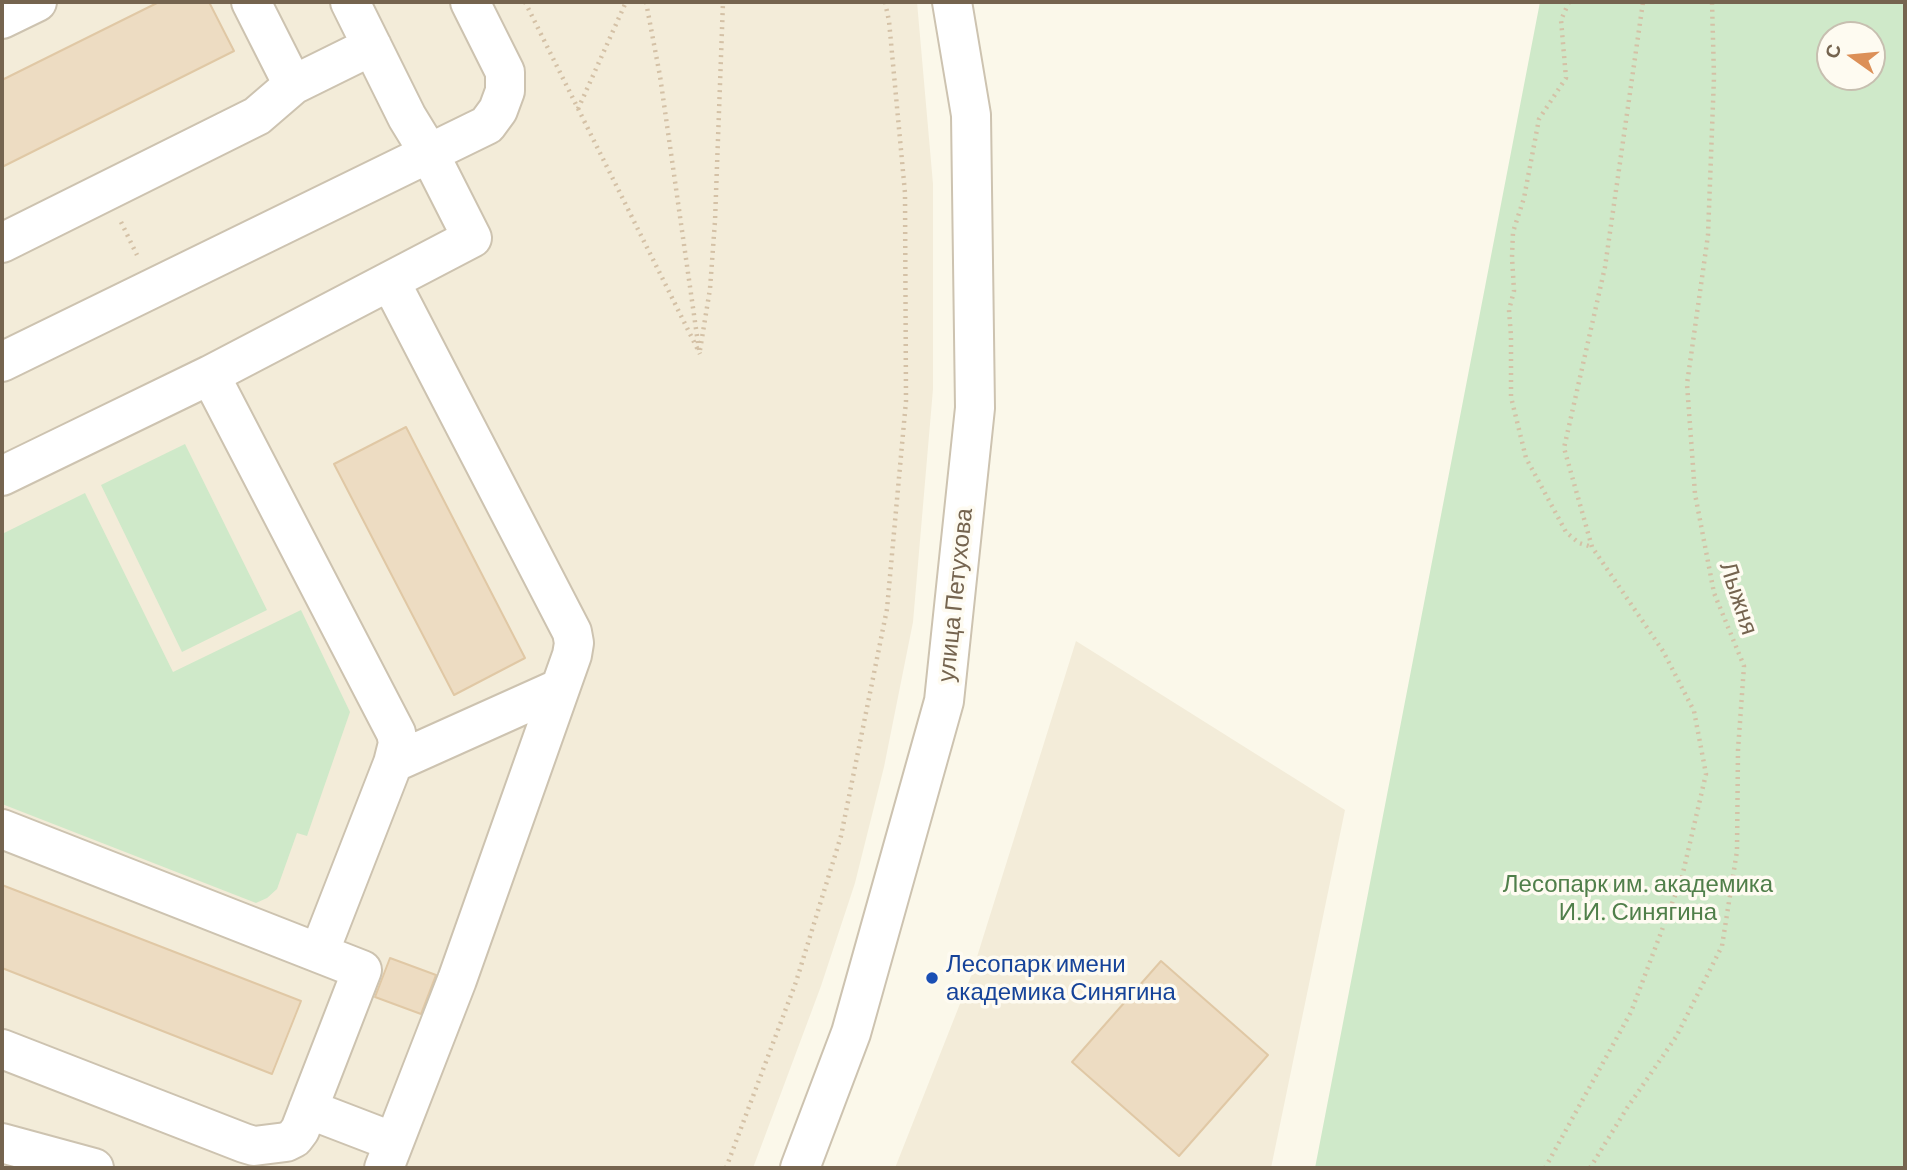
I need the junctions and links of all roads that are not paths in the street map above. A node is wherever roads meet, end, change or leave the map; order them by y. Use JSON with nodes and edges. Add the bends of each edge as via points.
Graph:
{"nodes":[{"id":1,"x":251,"y":2,"type":"edge"},
{"id":2,"x":350,"y":2,"type":"edge"},
{"id":3,"x":470,"y":2,"type":"edge"},
{"id":4,"x":952,"y":2,"type":"edge"},
{"id":5,"x":372,"y":46,"type":"junction"},
{"id":6,"x":293,"y":85,"type":"junction"},
{"id":7,"x":429,"y":153,"type":"junction"},
{"id":8,"x":2,"y":243,"type":"edge"},
{"id":9,"x":390,"y":281,"type":"junction"},
{"id":10,"x":2,"y":362,"type":"edge"},
{"id":11,"x":210,"y":375,"type":"junction"},
{"id":12,"x":2,"y":476,"type":"edge"},
{"id":13,"x":560,"y":688,"type":"junction"},
{"id":14,"x":393,"y":763,"type":"junction"},
{"id":15,"x":2,"y":829,"type":"edge"},
{"id":16,"x":319,"y":953,"type":"junction"},
{"id":17,"x":2,"y":1049,"type":"edge"},
{"id":18,"x":308,"y":1109,"type":"junction"},
{"id":19,"x":2,"y":1143,"type":"edge"},
{"id":20,"x":389,"y":1155,"type":"edge"},
{"id":21,"x":94,"y":1168,"type":"edge"},
{"id":22,"x":800,"y":1168,"type":"edge"}],
"edges":[{"from":1,"to":6,"type":"street"},
{"from":2,"to":5,"type":"street"},
{"from":3,"to":7,"type":"street","via":[[505,72],[505,91],[487,125]]},
{"from":4,"to":22,"type":"street","name":"улица Петухова","via":[[971,116],[975,408],[944,701],[851,1033]]},
{"from":5,"to":6,"type":"street"},
{"from":5,"to":7,"type":"street"},
{"from":6,"to":8,"type":"street","via":[[257,116]]},
{"from":7,"to":9,"type":"street","via":[[472,238]]},
{"from":7,"to":10,"type":"street"},
{"from":9,"to":11,"type":"street"},
{"from":9,"to":13,"type":"street","via":[[572,632],[572,655]]},
{"from":11,"to":12,"type":"street"},
{"from":11,"to":14,"type":"street","via":[[396,733]]},
{"from":13,"to":14,"type":"street"},
{"from":13,"to":20,"type":"street","via":[[457,980]]},
{"from":14,"to":16,"type":"street"},
{"from":15,"to":16,"type":"street"},
{"from":16,"to":18,"type":"street","via":[[362,970]]},
{"from":17,"to":18,"type":"street","via":[[254,1146],[294,1139]]},
{"from":18,"to":20,"type":"street"},
{"from":19,"to":21,"type":"street"}]}
